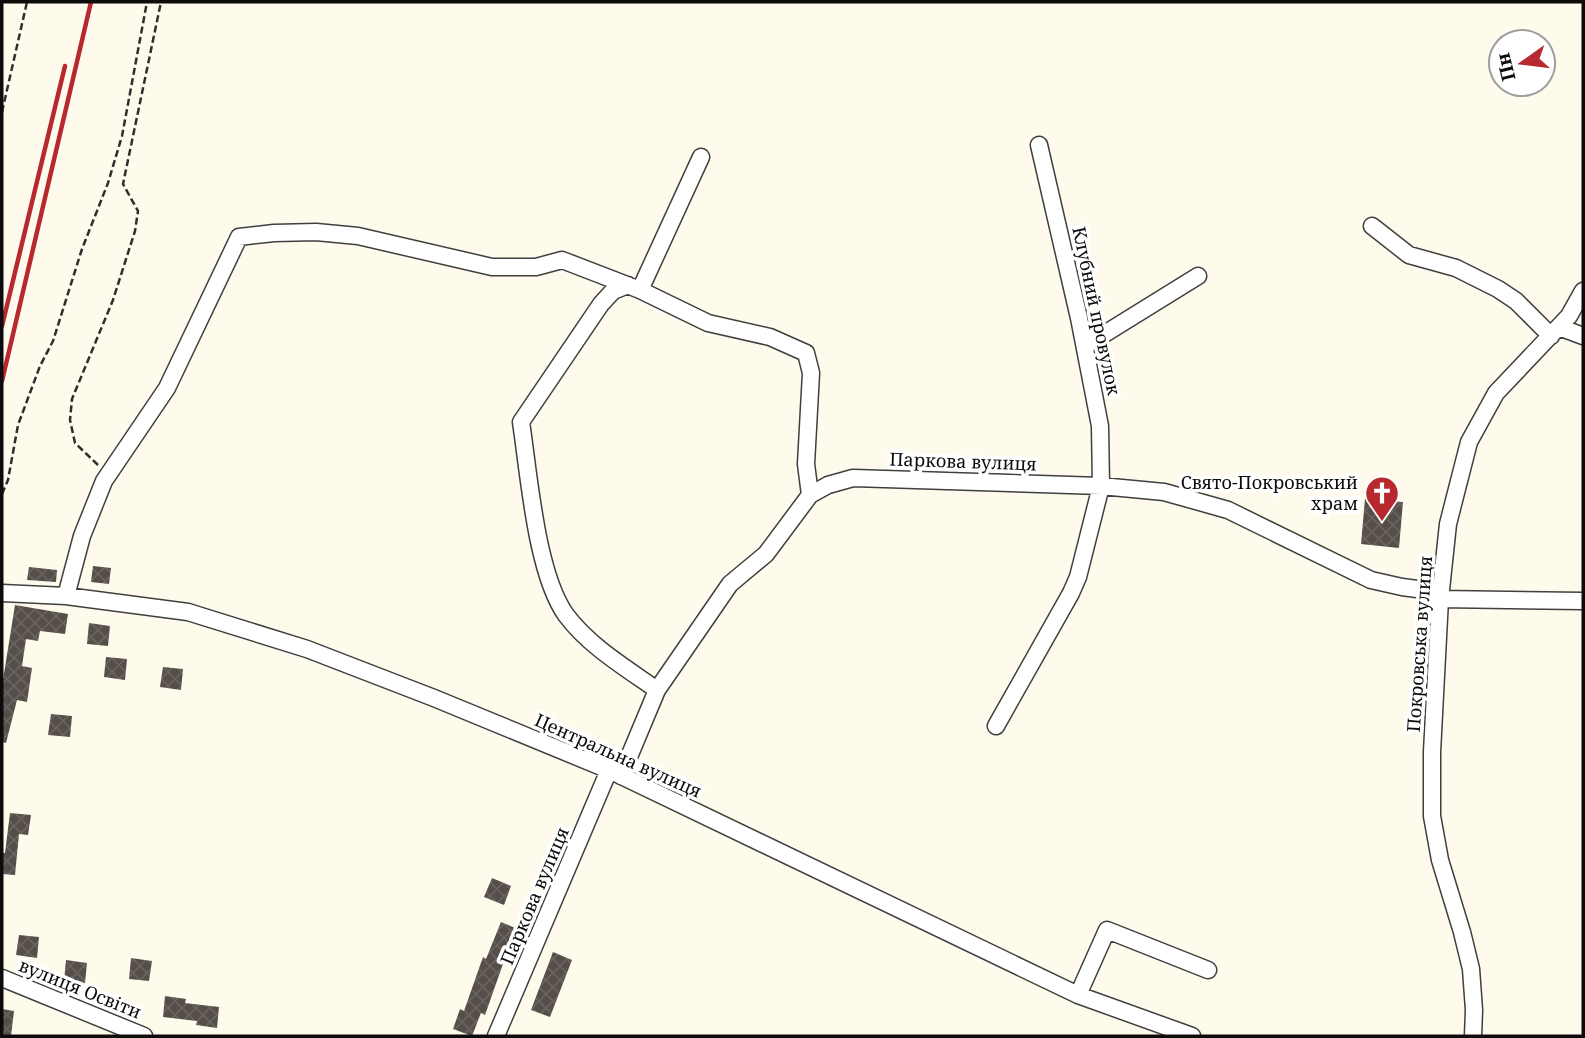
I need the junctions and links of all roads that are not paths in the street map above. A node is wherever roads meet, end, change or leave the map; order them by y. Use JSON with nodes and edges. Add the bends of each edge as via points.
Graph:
{"nodes":[{"id":1,"x":1039,"y":145,"type":"dead end"},
{"id":2,"x":701,"y":157,"type":"dead end"},
{"id":3,"x":1372,"y":226,"type":"dead end"},
{"id":4,"x":1198,"y":276,"type":"dead end"},
{"id":5,"x":634,"y":288,"type":"junction"},
{"id":6,"x":1583,"y":291,"type":"edge"},
{"id":7,"x":1555,"y":331,"type":"junction"},
{"id":8,"x":1583,"y":336,"type":"edge"},
{"id":9,"x":1085,"y":346,"type":"junction"},
{"id":10,"x":1101,"y":486,"type":"junction"},
{"id":11,"x":810,"y":495,"type":"junction"},
{"id":12,"x":66,"y":596,"type":"junction"},
{"id":13,"x":1440,"y":596,"type":"junction"},
{"id":14,"x":3,"y":598,"type":"edge"},
{"id":15,"x":1583,"y":601,"type":"edge"},
{"id":16,"x":657,"y":690,"type":"junction"},
{"id":17,"x":996,"y":726,"type":"dead end"},
{"id":18,"x":615,"y":773,"type":"junction"},
{"id":19,"x":1208,"y":970,"type":"dead end"},
{"id":20,"x":2,"y":978,"type":"edge"},
{"id":21,"x":1078,"y":995,"type":"junction"},
{"id":22,"x":144,"y":1036,"type":"edge"},
{"id":23,"x":496,"y":1036,"type":"edge"},
{"id":24,"x":1192,"y":1036,"type":"edge"},
{"id":25,"x":1473,"y":1036,"type":"edge"}],
"edges":[{"from":1,"to":9,"type":"street","name":"Клубний провулок"},
{"from":2,"to":5,"type":"street"},
{"from":3,"to":7,"type":"street","via":[[1409,255],[1456,268],[1498,289]]},
{"from":4,"to":9,"type":"street"},
{"from":5,"to":11,"type":"street","via":[[708,323],[770,337],[806,353],[811,373],[806,464]]},
{"from":5,"to":12,"type":"street","via":[[562,260],[536,267],[492,267],[358,236],[316,232],[239,237],[167,388],[104,481],[82,536]]},
{"from":5,"to":16,"type":"street","via":[[613,291],[601,304],[522,422],[534,516],[549,579],[565,614]]},
{"from":6,"to":7,"type":"street","name":"Покровська вулиця"},
{"from":7,"to":8,"type":"street"},
{"from":7,"to":13,"type":"street","name":"Покровська вулиця","via":[[1496,393],[1469,442],[1448,524]]},
{"from":9,"to":10,"type":"street","name":"Клубний провулок","via":[[1100,426]]},
{"from":10,"to":11,"type":"street","name":"Паркова вулиця","via":[[853,478]]},
{"from":10,"to":13,"type":"street","name":"Паркова вулиця","via":[[1164,492],[1228,510],[1371,580]]},
{"from":10,"to":17,"type":"street","name":"Клубний провулок","via":[[1071,593]]},
{"from":11,"to":16,"type":"street","name":"Паркова вулиця","via":[[766,554],[730,584]]},
{"from":12,"to":14,"type":"street","name":"Центральна вулиця"},
{"from":12,"to":18,"type":"street","name":"Центральна вулиця","via":[[188,612],[307,649]]},
{"from":13,"to":15,"type":"street","name":"Паркова вулиця"},
{"from":13,"to":25,"type":"street","name":"Покровська вулиця","via":[[1432,816],[1471,970]]},
{"from":16,"to":18,"type":"street","name":"Паркова вулиця"},
{"from":18,"to":21,"type":"street","name":"Центральна вулиця"},
{"from":18,"to":23,"type":"street","name":"Паркова вулиця"},
{"from":19,"to":21,"type":"street","via":[[1107,930]]},
{"from":20,"to":22,"type":"street","name":"вулиця Освіти"},
{"from":21,"to":24,"type":"street","name":"Центральна вулиця"}]}
